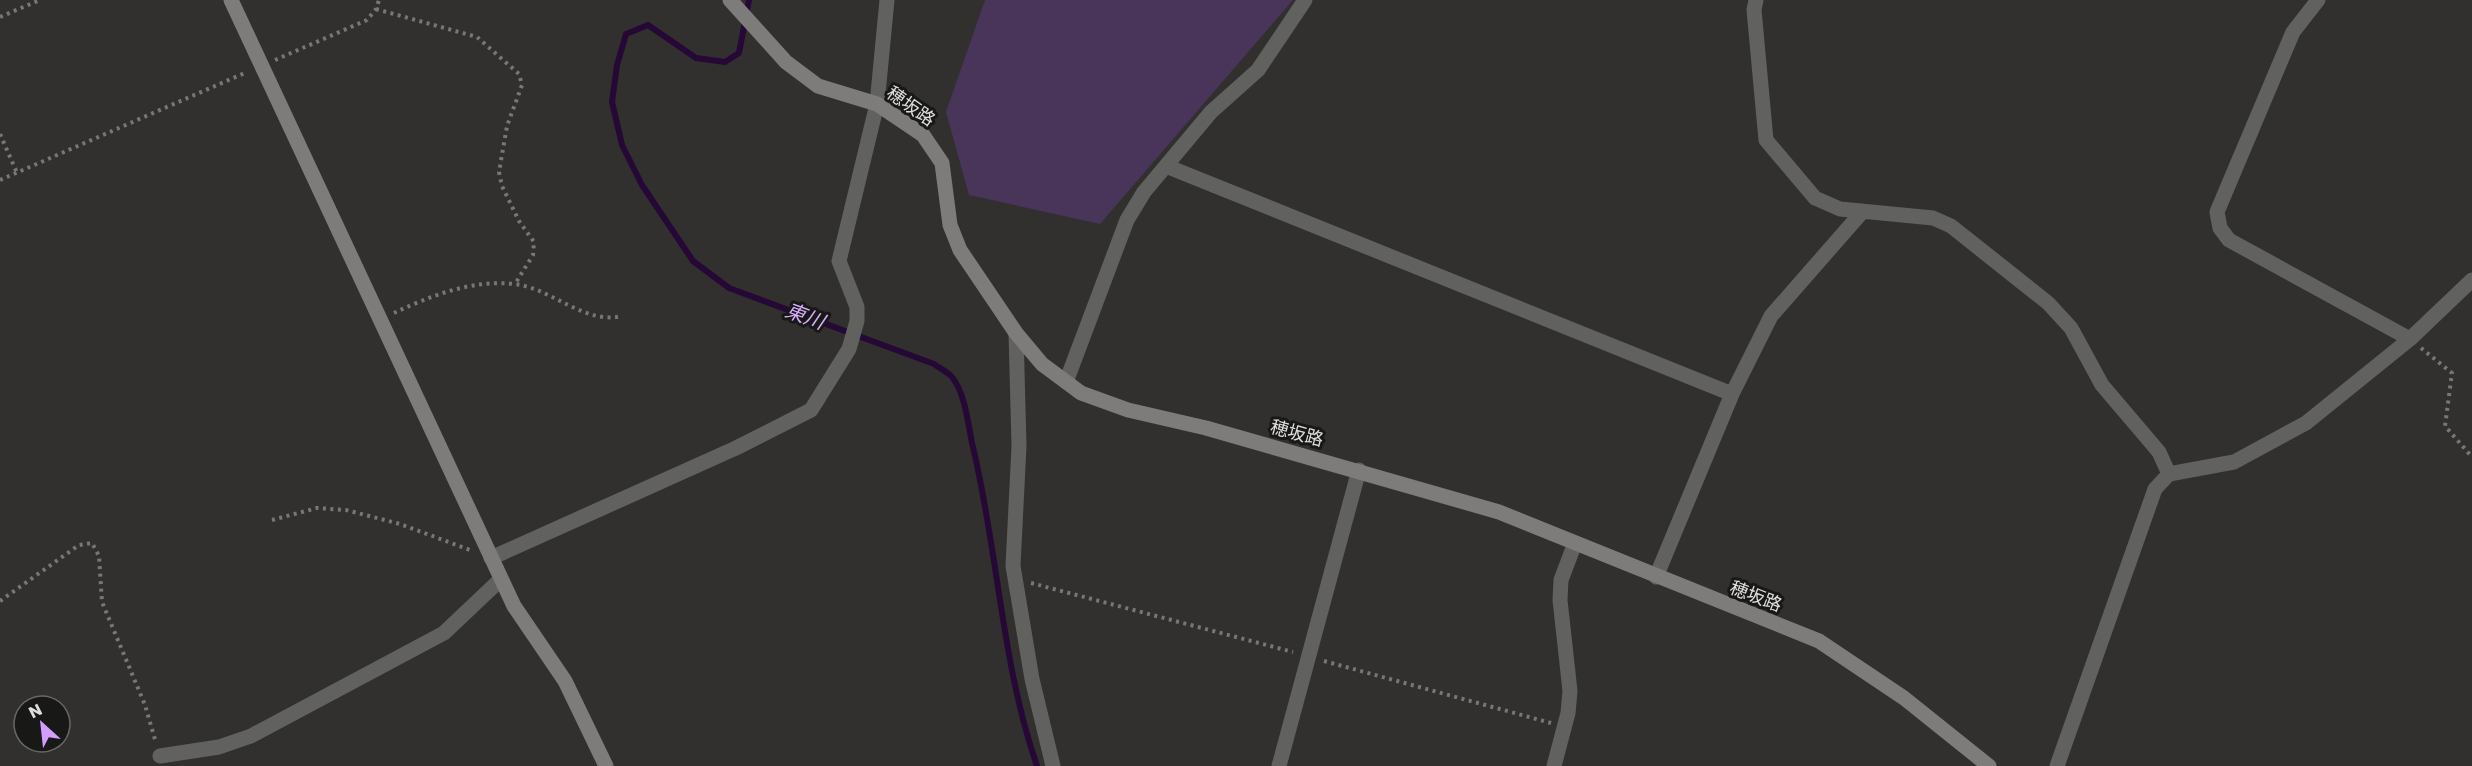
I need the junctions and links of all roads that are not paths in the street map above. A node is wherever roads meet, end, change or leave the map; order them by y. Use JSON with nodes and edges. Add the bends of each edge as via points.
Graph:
{"nodes":[{"id":1,"x":231,"y":0,"type":"edge"},
{"id":2,"x":887,"y":0,"type":"edge"},
{"id":3,"x":1305,"y":0,"type":"edge"},
{"id":4,"x":1756,"y":0,"type":"edge"},
{"id":5,"x":2318,"y":0,"type":"edge"},
{"id":6,"x":733,"y":4,"type":"edge"},
{"id":7,"x":877,"y":104,"type":"junction"},
{"id":8,"x":1166,"y":166,"type":"junction"},
{"id":9,"x":1863,"y":211,"type":"junction"},
{"id":10,"x":2472,"y":280,"type":"edge"},
{"id":11,"x":1016,"y":333,"type":"junction"},
{"id":12,"x":2410,"y":339,"type":"junction"},
{"id":13,"x":1066,"y":382,"type":"junction"},
{"id":14,"x":1732,"y":394,"type":"junction"},
{"id":15,"x":1359,"y":470,"type":"junction"},
{"id":16,"x":2169,"y":474,"type":"junction"},
{"id":17,"x":1575,"y":543,"type":"junction"},
{"id":18,"x":490,"y":554,"type":"junction"},
{"id":19,"x":1656,"y":577,"type":"junction"},
{"id":20,"x":501,"y":579,"type":"junction"},
{"id":21,"x":160,"y":756,"type":"road end"},
{"id":22,"x":606,"y":766,"type":"edge"},
{"id":23,"x":1053,"y":766,"type":"edge"},
{"id":24,"x":1280,"y":766,"type":"edge"},
{"id":25,"x":1554,"y":766,"type":"edge"},
{"id":26,"x":1989,"y":766,"type":"edge"},
{"id":27,"x":2057,"y":766,"type":"edge"}],
"edges":[{"from":1,"to":18,"type":"main road"},
{"from":2,"to":7,"type":"street"},
{"from":3,"to":8,"type":"street","via":[[1258,70],[1211,112]]},
{"from":4,"to":9,"type":"street","via":[[1766,140],[1815,198],[1840,209]]},
{"from":5,"to":12,"type":"street","via":[[2293,32],[2217,212],[2220,228],[2229,240]]},
{"from":6,"to":7,"type":"main road","name":"穂坂路","via":[[786,62],[818,86]]},
{"from":7,"to":11,"type":"main road","name":"穂坂路","via":[[923,135],[942,163],[950,225],[960,250]]},
{"from":7,"to":18,"type":"street","via":[[839,261],[857,307],[856,321],[849,349],[811,410],[736,448]]},
{"from":8,"to":13,"type":"street","via":[[1127,220]]},
{"from":8,"to":14,"type":"street"},
{"from":9,"to":14,"type":"street","via":[[1772,316]]},
{"from":9,"to":16,"type":"street","via":[[1933,218],[1951,226],[2048,303],[2071,328],[2102,386],[2159,452]]},
{"from":10,"to":12,"type":"street"},
{"from":11,"to":13,"type":"main road","name":"穂坂路","via":[[1042,364]]},
{"from":11,"to":23,"type":"street","via":[[1019,446],[1015,579],[1032,679]]},
{"from":12,"to":16,"type":"street","via":[[2306,423],[2272,443],[2234,462]]},
{"from":13,"to":15,"type":"main road","name":"穂坂路","via":[[1081,393],[1128,410]]},
{"from":14,"to":19,"type":"street"},
{"from":15,"to":17,"type":"main road","name":"穂坂路","via":[[1499,512]]},
{"from":15,"to":24,"type":"street"},
{"from":16,"to":27,"type":"street","via":[[2155,489]]},
{"from":17,"to":19,"type":"main road","name":"穂坂路"},
{"from":17,"to":25,"type":"street","via":[[1561,580],[1570,691]]},
{"from":18,"to":20,"type":"main road"},
{"from":19,"to":26,"type":"main road","name":"穂坂路","via":[[1819,641],[1904,698]]},
{"from":20,"to":21,"type":"street","via":[[444,633],[252,736],[219,747]]},
{"from":20,"to":22,"type":"main road","via":[[514,606],[565,681]]}]}
